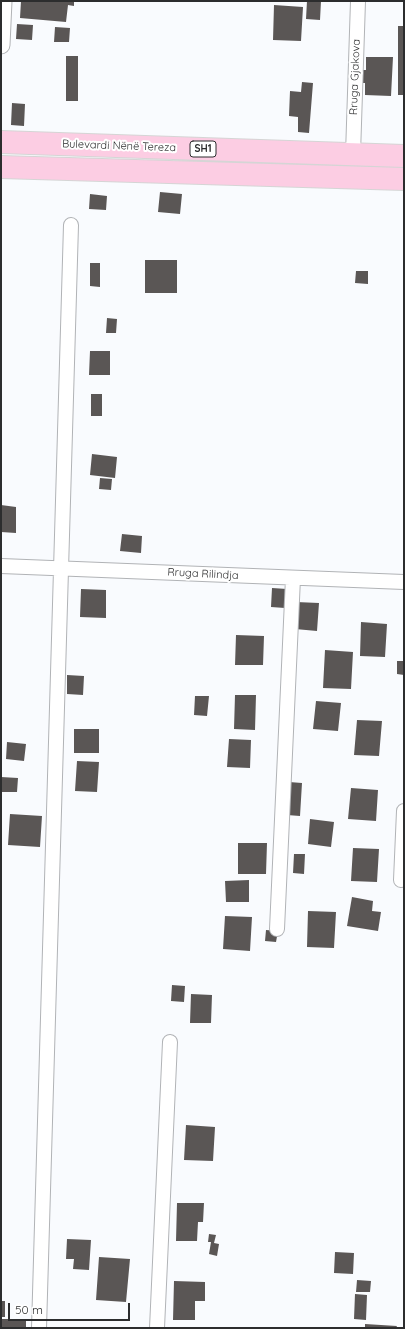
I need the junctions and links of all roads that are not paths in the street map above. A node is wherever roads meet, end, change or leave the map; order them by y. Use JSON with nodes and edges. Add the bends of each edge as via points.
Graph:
{"nodes":[{"id":1,"x":3,"y":1,"type":"edge"},
{"id":2,"x":358,"y":1,"type":"edge"},
{"id":3,"x":1,"y":45,"type":"edge"},
{"id":4,"x":1,"y":142,"type":"edge"},
{"id":5,"x":353,"y":154,"type":"junction"},
{"id":6,"x":404,"y":156,"type":"edge"},
{"id":7,"x":1,"y":167,"type":"edge"},
{"id":8,"x":404,"y":179,"type":"edge"},
{"id":9,"x":71,"y":225,"type":"dead end"},
{"id":10,"x":1,"y":566,"type":"edge"},
{"id":11,"x":60,"y":568,"type":"junction"},
{"id":12,"x":293,"y":578,"type":"junction"},
{"id":13,"x":404,"y":582,"type":"edge"},
{"id":14,"x":404,"y":811,"type":"edge"},
{"id":15,"x":401,"y":880,"type":"dead end"},
{"id":16,"x":277,"y":929,"type":"dead end"},
{"id":17,"x":170,"y":1042,"type":"dead end"},
{"id":18,"x":39,"y":1328,"type":"edge"},
{"id":19,"x":157,"y":1328,"type":"edge"}],
"edges":[{"from":1,"to":3,"type":"street"},
{"from":2,"to":5,"type":"street","name":"Rruga Gjakova"},
{"from":4,"to":5,"type":"main road","name":"Bulevardi Nënë Tereza","number":"SH1"},
{"from":5,"to":6,"type":"main road","name":"Bulevardi Nënë Tereza","number":"SH1"},
{"from":7,"to":8,"type":"main road","number":"SH1"},
{"from":9,"to":11,"type":"street"},
{"from":10,"to":11,"type":"street","name":"Rruga Rilindja"},
{"from":11,"to":12,"type":"street","name":"Rruga Rilindja"},
{"from":11,"to":18,"type":"street"},
{"from":12,"to":13,"type":"street","name":"Rruga Rilindja"},
{"from":12,"to":16,"type":"street"},
{"from":14,"to":15,"type":"street"},
{"from":17,"to":19,"type":"street"}]}
